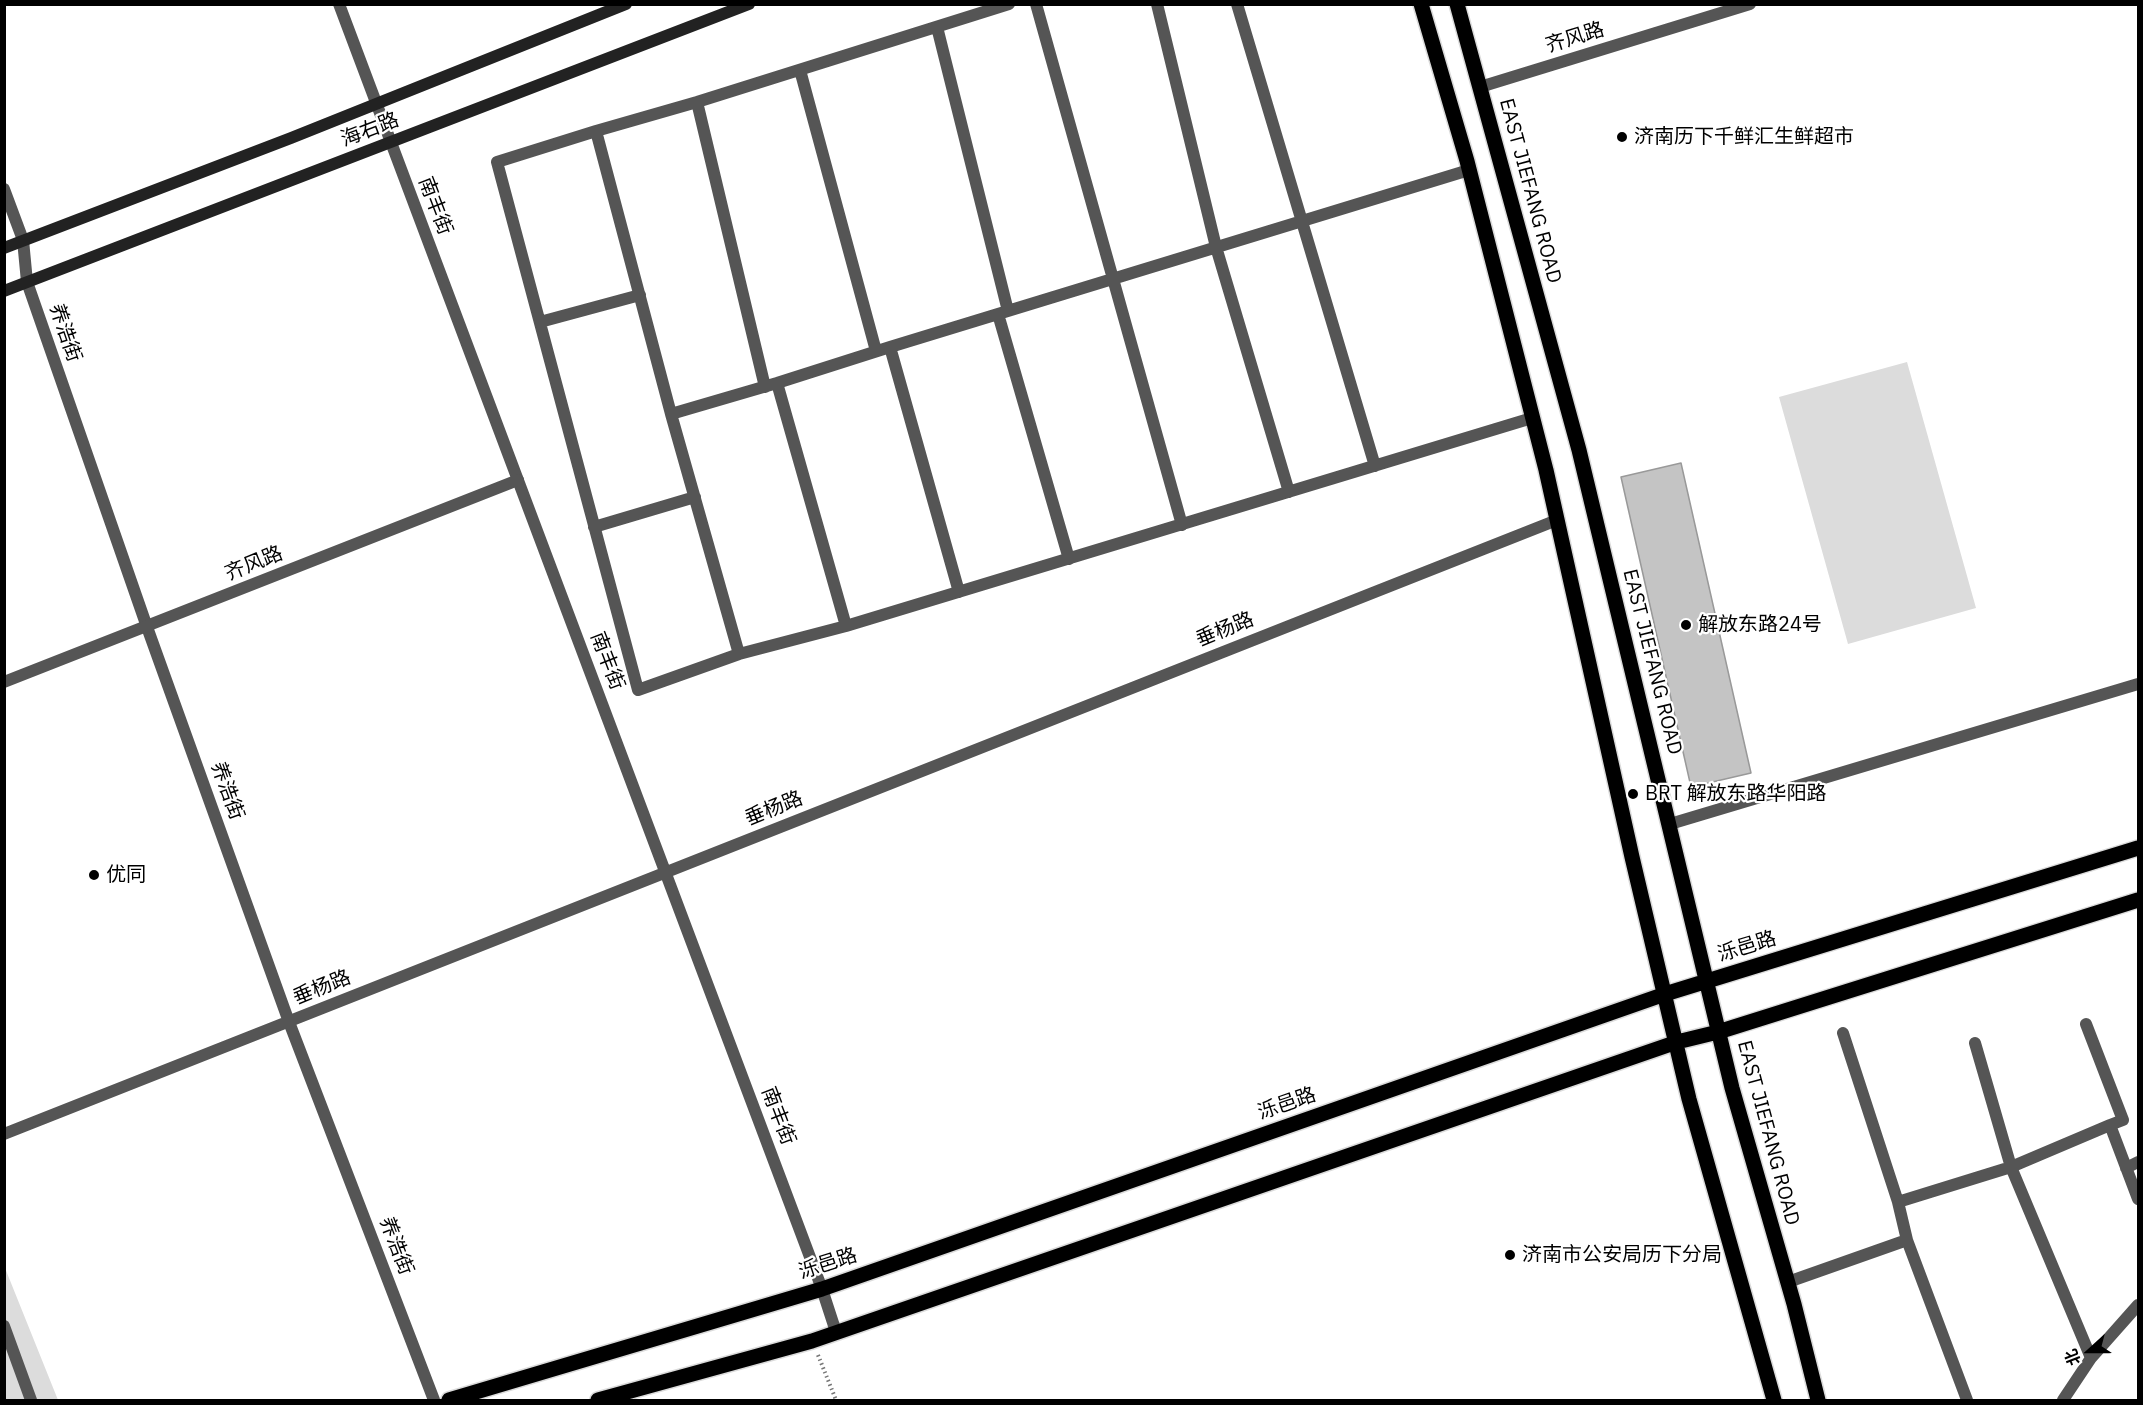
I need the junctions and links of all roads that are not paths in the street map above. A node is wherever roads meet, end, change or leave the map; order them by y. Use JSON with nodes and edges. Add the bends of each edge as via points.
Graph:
{"nodes":[{"id":1,"x":339,"y":4,"type":"edge"},
{"id":2,"x":626,"y":4,"type":"edge"},
{"id":3,"x":749,"y":4,"type":"edge"},
{"id":4,"x":1009,"y":4,"type":"edge"},
{"id":5,"x":1036,"y":4,"type":"edge"},
{"id":6,"x":1157,"y":4,"type":"edge"},
{"id":7,"x":1237,"y":4,"type":"edge"},
{"id":8,"x":1421,"y":4,"type":"edge"},
{"id":9,"x":1457,"y":4,"type":"edge"},
{"id":10,"x":1750,"y":4,"type":"edge"},
{"id":11,"x":937,"y":27,"type":"junction"},
{"id":12,"x":800,"y":70,"type":"junction"},
{"id":13,"x":1480,"y":87,"type":"junction"},
{"id":14,"x":698,"y":102,"type":"junction"},
{"id":15,"x":376,"y":104,"type":"junction"},
{"id":16,"x":596,"y":131,"type":"junction"},
{"id":17,"x":391,"y":143,"type":"junction"},
{"id":18,"x":1469,"y":170,"type":"junction"},
{"id":19,"x":4,"y":189,"type":"edge"},
{"id":20,"x":1302,"y":221,"type":"junction"},
{"id":21,"x":23,"y":240,"type":"junction"},
{"id":22,"x":4,"y":248,"type":"edge"},
{"id":23,"x":1216,"y":248,"type":"junction"},
{"id":24,"x":1112,"y":279,"type":"junction"},
{"id":25,"x":27,"y":282,"type":"junction"},
{"id":26,"x":4,"y":291,"type":"edge"},
{"id":27,"x":639,"y":295,"type":"junction"},
{"id":28,"x":1003,"y":312,"type":"junction"},
{"id":29,"x":540,"y":322,"type":"junction"},
{"id":30,"x":890,"y":347,"type":"junction"},
{"id":31,"x":876,"y":351,"type":"junction"},
{"id":32,"x":771,"y":385,"type":"junction"},
{"id":33,"x":671,"y":414,"type":"junction"},
{"id":34,"x":1532,"y":418,"type":"junction"},
{"id":35,"x":1375,"y":466,"type":"junction"},
{"id":36,"x":518,"y":480,"type":"junction"},
{"id":37,"x":1289,"y":492,"type":"junction"},
{"id":38,"x":695,"y":497,"type":"junction"},
{"id":39,"x":1557,"y":520,"type":"junction"},
{"id":40,"x":1182,"y":525,"type":"junction"},
{"id":41,"x":594,"y":527,"type":"junction"},
{"id":42,"x":1069,"y":559,"type":"junction"},
{"id":43,"x":959,"y":592,"type":"junction"},
{"id":44,"x":846,"y":626,"type":"junction"},
{"id":45,"x":147,"y":627,"type":"junction"},
{"id":46,"x":739,"y":654,"type":"junction"},
{"id":47,"x":4,"y":682,"type":"edge"},
{"id":48,"x":2139,"y":684,"type":"edge"},
{"id":49,"x":1670,"y":824,"type":"junction"},
{"id":50,"x":2139,"y":848,"type":"edge"},
{"id":51,"x":666,"y":873,"type":"junction"},
{"id":52,"x":2139,"y":900,"type":"edge"},
{"id":53,"x":1707,"y":981,"type":"junction"},
{"id":54,"x":1665,"y":993,"type":"junction"},
{"id":55,"x":289,"y":1022,"type":"junction"},
{"id":56,"x":2086,"y":1024,"type":"dead end"},
{"id":57,"x":1719,"y":1032,"type":"junction"},
{"id":58,"x":1843,"y":1033,"type":"dead end"},
{"id":59,"x":1677,"y":1042,"type":"junction"},
{"id":60,"x":1975,"y":1043,"type":"dead end"},
{"id":61,"x":2110,"y":1125,"type":"junction"},
{"id":62,"x":4,"y":1134,"type":"edge"},
{"id":63,"x":2139,"y":1162,"type":"edge"},
{"id":64,"x":2011,"y":1167,"type":"junction"},
{"id":65,"x":2126,"y":1168,"type":"junction"},
{"id":66,"x":2139,"y":1199,"type":"edge"},
{"id":67,"x":1898,"y":1202,"type":"junction"},
{"id":68,"x":1907,"y":1240,"type":"junction"},
{"id":69,"x":1788,"y":1282,"type":"junction"},
{"id":70,"x":822,"y":1289,"type":"junction"},
{"id":71,"x":2139,"y":1305,"type":"edge"},
{"id":72,"x":4,"y":1326,"type":"edge"},
{"id":73,"x":836,"y":1332,"type":"junction"},
{"id":74,"x":2091,"y":1358,"type":"junction"},
{"id":75,"x":31,"y":1401,"type":"edge"},
{"id":76,"x":434,"y":1401,"type":"edge"},
{"id":77,"x":449,"y":1401,"type":"edge"},
{"id":78,"x":598,"y":1401,"type":"edge"},
{"id":79,"x":1774,"y":1401,"type":"edge"},
{"id":80,"x":1818,"y":1401,"type":"edge"},
{"id":81,"x":1967,"y":1401,"type":"edge"},
{"id":82,"x":2063,"y":1401,"type":"edge"}],
"edges":[{"from":1,"to":15,"type":"street","name":"南丰街"},
{"from":2,"to":15,"type":"main road","name":"海右路"},
{"from":3,"to":17,"type":"main road","name":"海右路"},
{"from":4,"to":11,"type":"street"},
{"from":5,"to":24,"type":"street"},
{"from":6,"to":23,"type":"street"},
{"from":7,"to":20,"type":"street"},
{"from":8,"to":18,"type":"main road"},
{"from":9,"to":13,"type":"main road","name":"EAST JIEFANG ROAD"},
{"from":10,"to":13,"type":"street","name":"齐风路"},
{"from":11,"to":12,"type":"street"},
{"from":11,"to":28,"type":"street"},
{"from":12,"to":14,"type":"street"},
{"from":12,"to":31,"type":"street"},
{"from":13,"to":49,"type":"main road","name":"EAST JIEFANG ROAD","via":[[1579,450]]},
{"from":14,"to":16,"type":"street"},
{"from":14,"to":32,"type":"street"},
{"from":15,"to":17,"type":"street","name":"南丰街"},
{"from":15,"to":21,"type":"main road","name":"海右路"},
{"from":16,"to":27,"type":"street"},
{"from":16,"to":29,"type":"street","via":[[497,162]]},
{"from":17,"to":25,"type":"main road","name":"海右路"},
{"from":17,"to":36,"type":"street","name":"南丰街"},
{"from":18,"to":20,"type":"street"},
{"from":18,"to":34,"type":"main road"},
{"from":19,"to":21,"type":"street","name":"养浩街"},
{"from":20,"to":23,"type":"street"},
{"from":20,"to":35,"type":"street"},
{"from":21,"to":22,"type":"main road","name":"海右路"},
{"from":21,"to":25,"type":"street","name":"养浩街"},
{"from":23,"to":24,"type":"street"},
{"from":23,"to":37,"type":"street"},
{"from":24,"to":28,"type":"street"},
{"from":24,"to":40,"type":"street"},
{"from":25,"to":26,"type":"main road","name":"海右路"},
{"from":25,"to":45,"type":"street","name":"养浩街"},
{"from":27,"to":29,"type":"street"},
{"from":27,"to":33,"type":"street"},
{"from":28,"to":30,"type":"street"},
{"from":28,"to":42,"type":"street"},
{"from":29,"to":41,"type":"street"},
{"from":30,"to":31,"type":"street"},
{"from":30,"to":43,"type":"street"},
{"from":31,"to":32,"type":"street"},
{"from":32,"to":33,"type":"street"},
{"from":32,"to":44,"type":"street"},
{"from":33,"to":38,"type":"street"},
{"from":34,"to":35,"type":"street"},
{"from":34,"to":39,"type":"main road"},
{"from":35,"to":37,"type":"street"},
{"from":36,"to":45,"type":"street","name":"齐风路"},
{"from":36,"to":51,"type":"street","name":"南丰街"},
{"from":37,"to":40,"type":"street"},
{"from":38,"to":41,"type":"street"},
{"from":38,"to":46,"type":"street"},
{"from":39,"to":51,"type":"street","name":"垂杨路"},
{"from":39,"to":54,"type":"main road"},
{"from":40,"to":42,"type":"street"},
{"from":41,"to":46,"type":"street","via":[[638,690]]},
{"from":42,"to":43,"type":"street"},
{"from":43,"to":44,"type":"street"},
{"from":44,"to":46,"type":"street"},
{"from":45,"to":47,"type":"street","name":"齐风路"},
{"from":45,"to":55,"type":"street","name":"养浩街"},
{"from":48,"to":49,"type":"street"},
{"from":49,"to":53,"type":"main road","name":"EAST JIEFANG ROAD"},
{"from":50,"to":53,"type":"main road","name":"泺邑路"},
{"from":51,"to":55,"type":"street","name":"垂杨路"},
{"from":51,"to":70,"type":"street","name":"南丰街"},
{"from":52,"to":57,"type":"main road"},
{"from":53,"to":54,"type":"main road","name":"泺邑路"},
{"from":53,"to":57,"type":"main road","name":"EAST JIEFANG ROAD"},
{"from":54,"to":59,"type":"main road"},
{"from":54,"to":70,"type":"main road","name":"泺邑路"},
{"from":55,"to":62,"type":"street","name":"垂杨路"},
{"from":55,"to":76,"type":"street","name":"养浩街"},
{"from":56,"to":61,"type":"street","via":[[2123,1120]]},
{"from":57,"to":59,"type":"main road"},
{"from":57,"to":69,"type":"main road","name":"EAST JIEFANG ROAD"},
{"from":58,"to":67,"type":"street"},
{"from":59,"to":73,"type":"main road"},
{"from":59,"to":79,"type":"main road","via":[[1689,1099]]},
{"from":60,"to":64,"type":"street"},
{"from":61,"to":64,"type":"street"},
{"from":61,"to":65,"type":"street"},
{"from":63,"to":65,"type":"street"},
{"from":64,"to":67,"type":"street"},
{"from":64,"to":74,"type":"street"},
{"from":65,"to":66,"type":"street"},
{"from":67,"to":68,"type":"street"},
{"from":68,"to":69,"type":"street"},
{"from":68,"to":81,"type":"street"},
{"from":69,"to":80,"type":"main road","name":"EAST JIEFANG ROAD"},
{"from":70,"to":73,"type":"street","name":"南丰街"},
{"from":70,"to":77,"type":"main road","name":"泺邑路"},
{"from":71,"to":74,"type":"street"},
{"from":72,"to":75,"type":"street"},
{"from":73,"to":78,"type":"main road"},
{"from":74,"to":82,"type":"street"}]}
